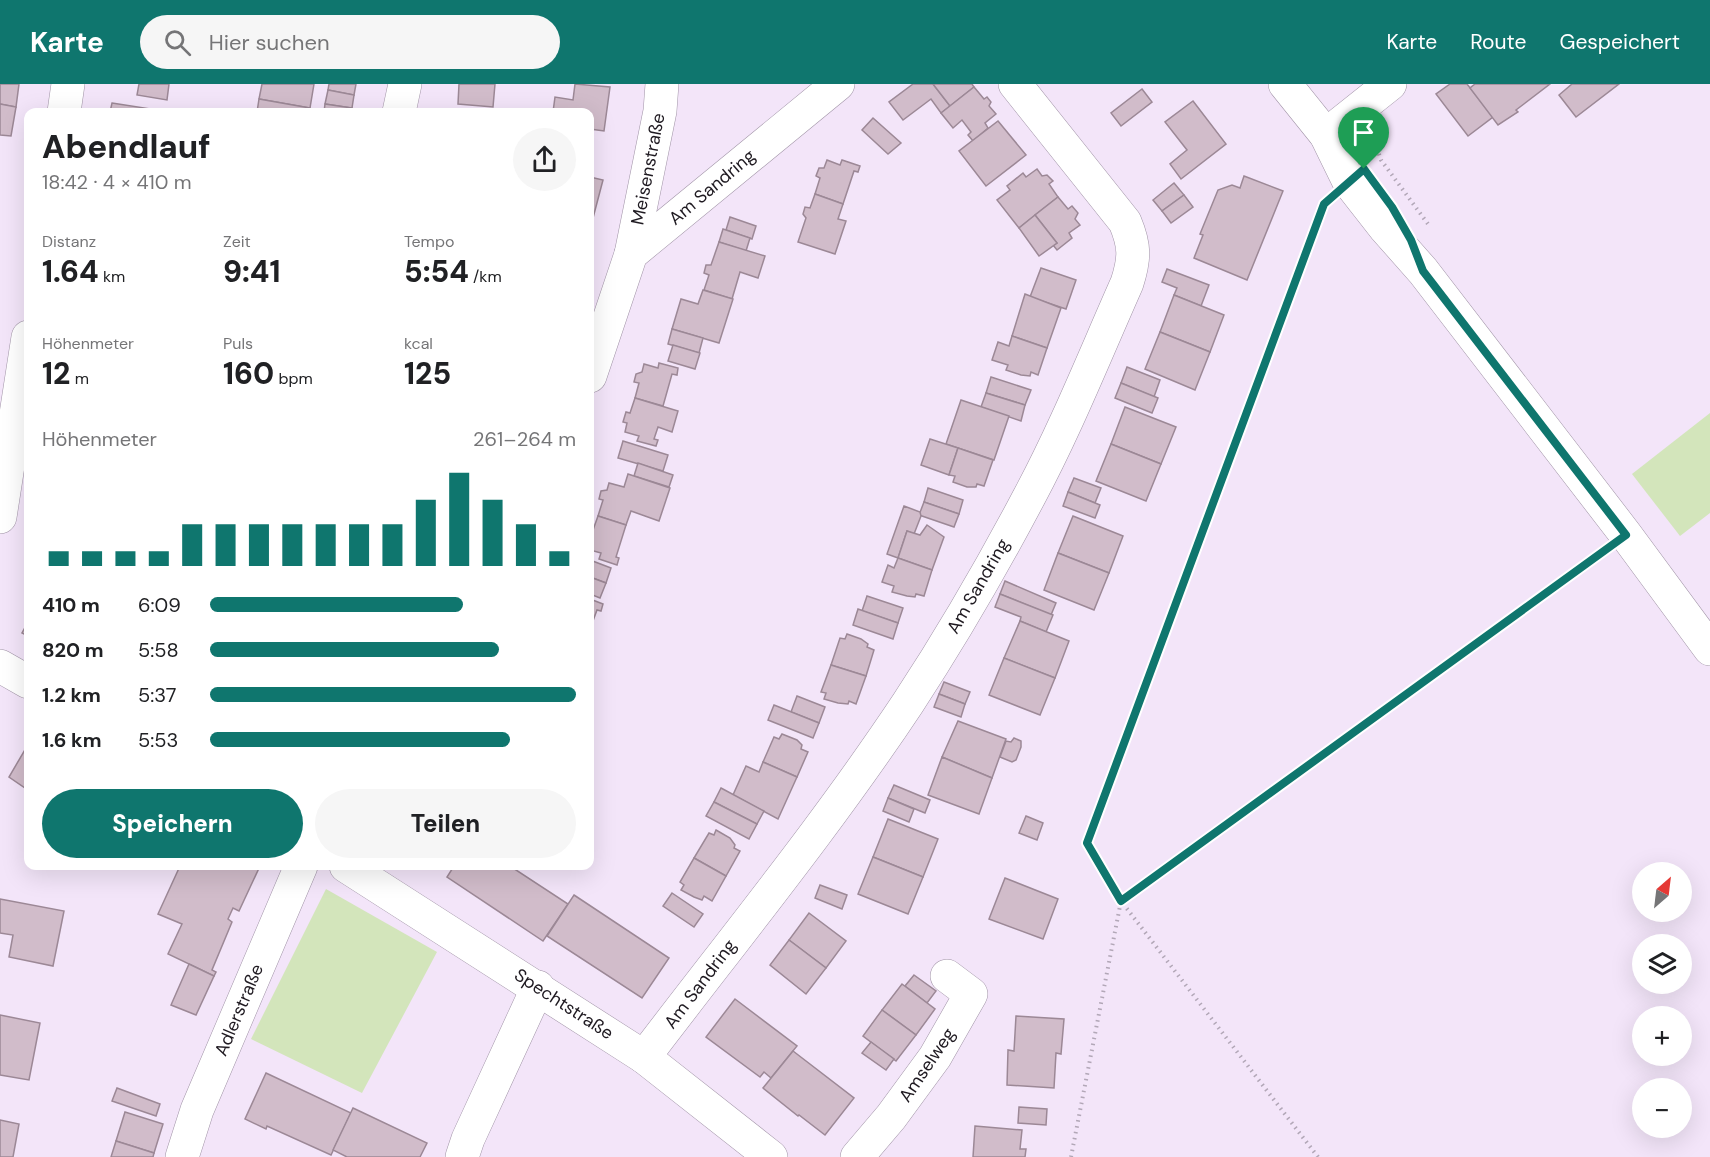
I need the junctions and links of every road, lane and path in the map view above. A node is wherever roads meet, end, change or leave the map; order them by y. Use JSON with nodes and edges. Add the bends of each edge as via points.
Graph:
{"nodes":[{"id":1,"x":68,"y":84,"type":"edge"},
{"id":2,"x":405,"y":84,"type":"edge"},
{"id":3,"x":662,"y":84,"type":"edge"},
{"id":4,"x":837,"y":84,"type":"edge"},
{"id":5,"x":1015,"y":84,"type":"edge"},
{"id":6,"x":1285,"y":84,"type":"edge"},
{"id":7,"x":1390,"y":84,"type":"edge"},
{"id":8,"x":802,"y":95,"type":"edge"},
{"id":9,"x":65,"y":108,"type":"edge"},
{"id":10,"x":400,"y":108,"type":"edge"},
{"id":11,"x":1326,"y":135,"type":"junction"},
{"id":12,"x":1365,"y":170,"type":"junction"},
{"id":13,"x":631,"y":254,"type":"junction"},
{"id":14,"x":24,"y":363,"type":"edge"},
{"id":15,"x":594,"y":364,"type":"edge"},
{"id":16,"x":0,"y":517,"type":"edge"},
{"id":17,"x":1626,"y":535,"type":"junction"},
{"id":18,"x":1710,"y":649,"type":"edge"},
{"id":19,"x":0,"y":666,"type":"edge"},
{"id":20,"x":24,"y":680,"type":"edge"},
{"id":21,"x":299,"y":870,"type":"edge"},
{"id":22,"x":362,"y":870,"type":"edge"},
{"id":23,"x":391,"y":877,"type":"edge"},
{"id":24,"x":1121,"y":901,"type":"junction"},
{"id":25,"x":947,"y":976,"type":"dead end"},
{"id":26,"x":538,"y":987,"type":"junction"},
{"id":27,"x":644,"y":1057,"type":"junction"},
{"id":28,"x":182,"y":1157,"type":"edge"},
{"id":29,"x":462,"y":1157,"type":"edge"},
{"id":30,"x":771,"y":1157,"type":"edge"},
{"id":31,"x":858,"y":1157,"type":"edge"},
{"id":32,"x":1071,"y":1157,"type":"edge"},
{"id":33,"x":1318,"y":1157,"type":"edge"}],
"edges":[{"from":1,"to":9,"type":"street"},
{"from":2,"to":10,"type":"street"},
{"from":3,"to":13,"type":"street","name":"Meisenstraße"},
{"from":4,"to":8,"type":"street","name":"Am Sandring"},
{"from":5,"to":27,"type":"street","name":"Am Sandring","via":[[1125,222],[1133,242],[1133,265],[1127,284],[1030,496],[915,692],[854,781]]},
{"from":6,"to":11,"type":"street"},
{"from":7,"to":11,"type":"street"},
{"from":8,"to":13,"type":"street","name":"Am Sandring"},
{"from":11,"to":12,"type":"street"},
{"from":12,"to":17,"type":"street","via":[[1385,228],[1423,271]]},
{"from":12,"to":24,"type":"path","via":[[1324,204],[1087,843]]},
{"from":13,"to":15,"type":"street"},
{"from":14,"to":16,"type":"street"},
{"from":17,"to":18,"type":"street"},
{"from":17,"to":24,"type":"path"},
{"from":19,"to":20,"type":"street"},
{"from":21,"to":28,"type":"street","name":"Adlerstraße","via":[[197,1110]]},
{"from":22,"to":23,"type":"street","name":"Spechtstraße"},
{"from":23,"to":26,"type":"street","name":"Spechtstraße"},
{"from":24,"to":32,"type":"path"},
{"from":24,"to":33,"type":"path"},
{"from":25,"to":31,"type":"street","name":"Amselweg","via":[[972,994],[936,1058]]},
{"from":26,"to":27,"type":"street","name":"Spechtstraße"},
{"from":26,"to":29,"type":"street"},
{"from":27,"to":30,"type":"street","name":"Spechtstraße"}]}
